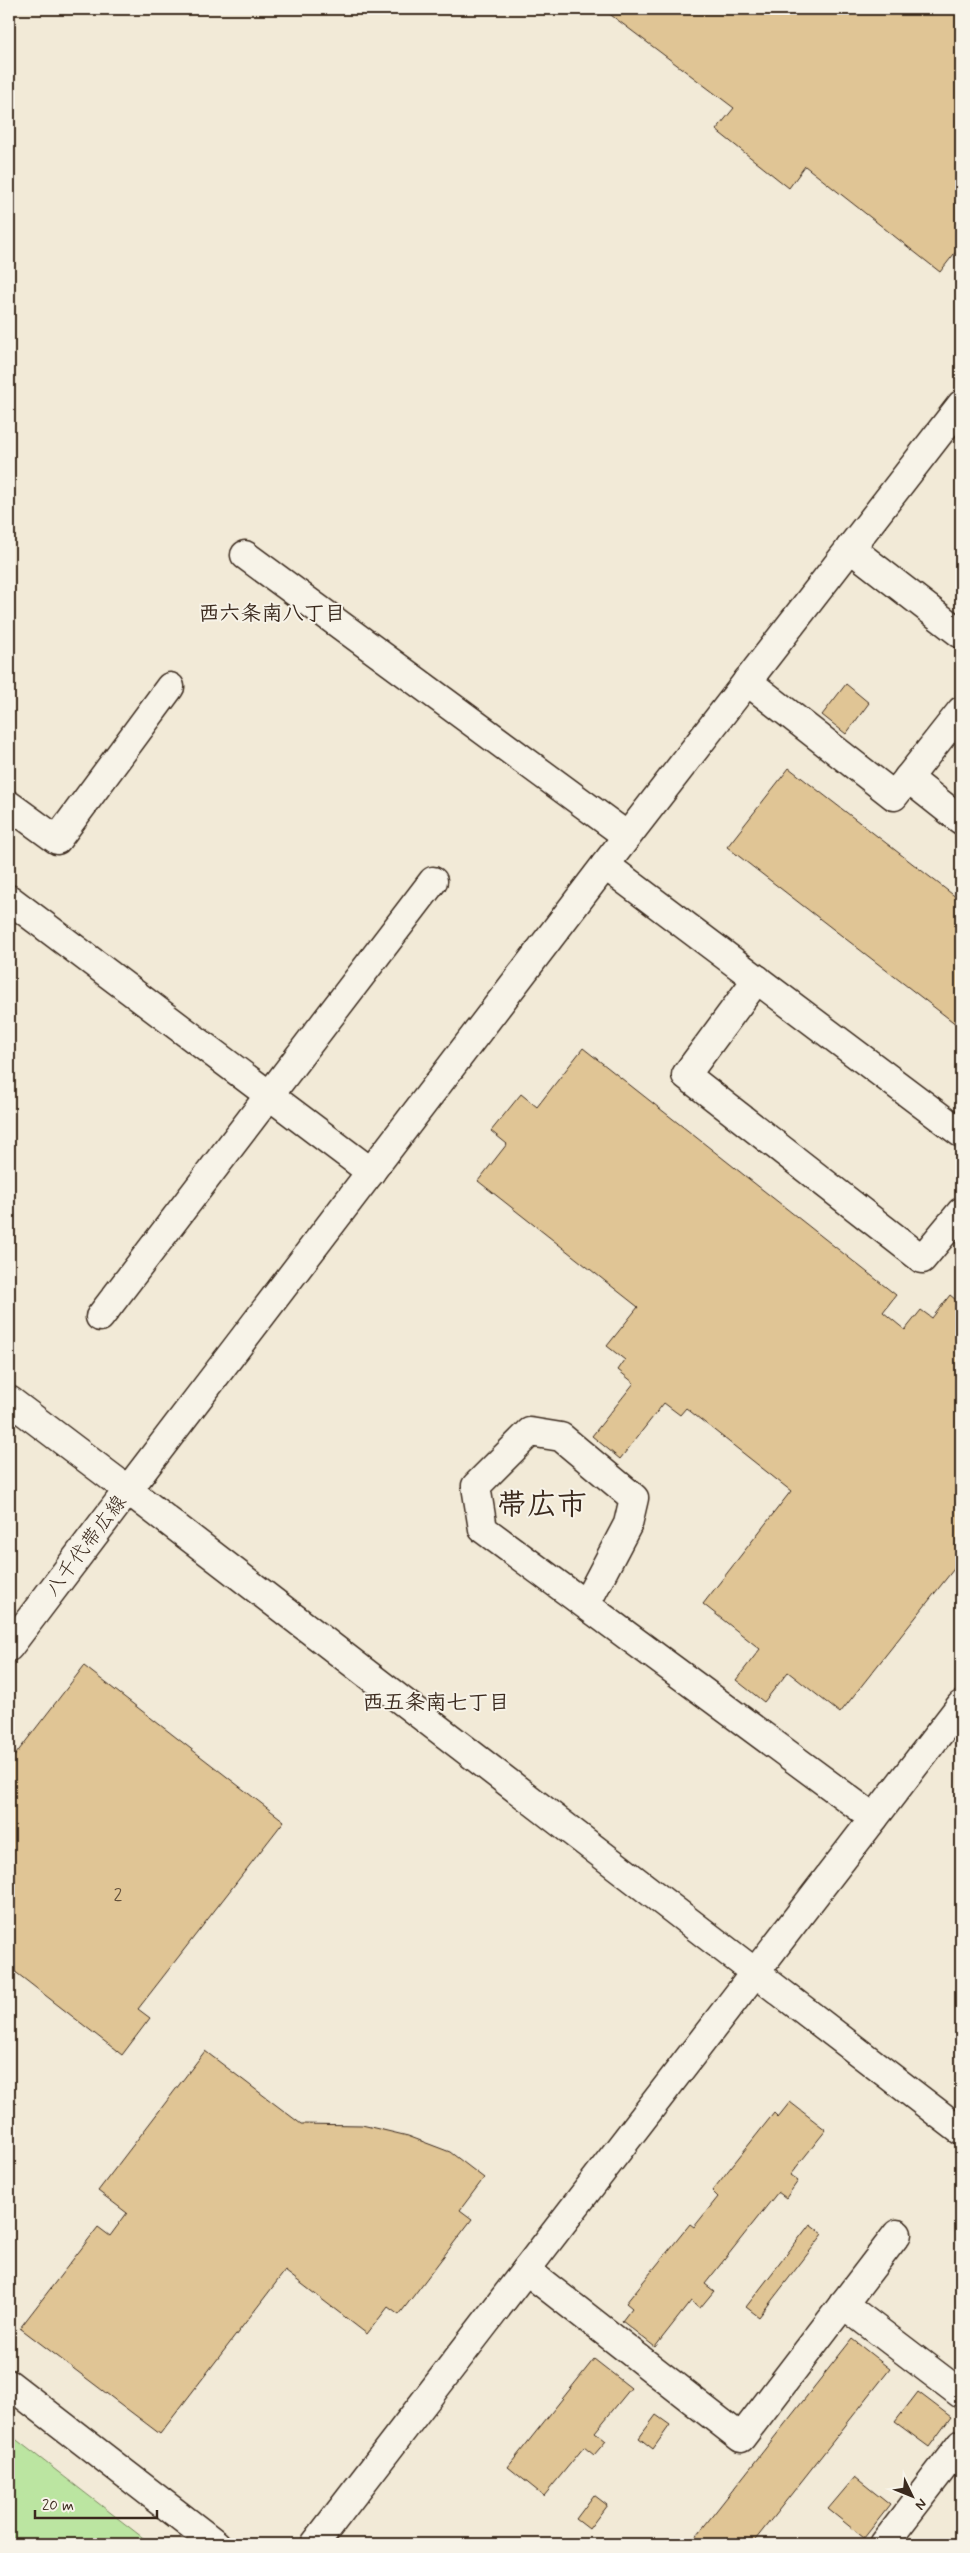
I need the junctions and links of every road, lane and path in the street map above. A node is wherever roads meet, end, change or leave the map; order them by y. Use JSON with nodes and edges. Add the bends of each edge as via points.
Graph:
{"nodes":[{"id":1,"x":961,"y":405,"type":"edge"},
{"id":2,"x":850,"y":548,"type":"junction"},
{"id":3,"x":245,"y":555,"type":"dead end"},
{"id":4,"x":961,"y":634,"type":"edge"},
{"id":5,"x":747,"y":681,"type":"junction"},
{"id":6,"x":170,"y":687,"type":"dead end"},
{"id":7,"x":961,"y":711,"type":"edge"},
{"id":8,"x":908,"y":778,"type":"junction"},
{"id":9,"x":9,"y":805,"type":"edge"},
{"id":10,"x":961,"y":820,"type":"edge"},
{"id":11,"x":627,"y":836,"type":"junction"},
{"id":12,"x":605,"y":865,"type":"junction"},
{"id":13,"x":433,"y":881,"type":"dead end"},
{"id":14,"x":9,"y":899,"type":"edge"},
{"id":15,"x":757,"y":979,"type":"junction"},
{"id":16,"x":268,"y":1096,"type":"junction"},
{"id":17,"x":961,"y":1133,"type":"edge"},
{"id":18,"x":371,"y":1172,"type":"junction"},
{"id":19,"x":961,"y":1212,"type":"edge"},
{"id":20,"x":100,"y":1317,"type":"dead end"},
{"id":21,"x":9,"y":1400,"type":"edge"},
{"id":22,"x":128,"y":1490,"type":"junction"},
{"id":23,"x":586,"y":1604,"type":"junction"},
{"id":24,"x":9,"y":1647,"type":"edge"},
{"id":25,"x":961,"y":1705,"type":"edge"},
{"id":26,"x":874,"y":1818,"type":"junction"},
{"id":27,"x":755,"y":1973,"type":"junction"},
{"id":28,"x":961,"y":2131,"type":"edge"},
{"id":29,"x":897,"y":2234,"type":"dead end"},
{"id":30,"x":526,"y":2270,"type":"junction"},
{"id":31,"x":843,"y":2304,"type":"junction"},
{"id":32,"x":9,"y":2384,"type":"edge"},
{"id":33,"x":961,"y":2394,"type":"edge"},
{"id":34,"x":961,"y":2444,"type":"edge"},
{"id":35,"x":216,"y":2544,"type":"edge"},
{"id":36,"x":316,"y":2544,"type":"edge"},
{"id":37,"x":884,"y":2544,"type":"edge"}],
"edges":[{"from":1,"to":2,"type":"street"},
{"from":2,"to":4,"type":"street"},
{"from":2,"to":5,"type":"street"},
{"from":3,"to":11,"type":"street"},
{"from":5,"to":8,"type":"street","via":[[894,796]]},
{"from":5,"to":11,"type":"street"},
{"from":6,"to":9,"type":"street","via":[[57,840]]},
{"from":7,"to":8,"type":"street"},
{"from":8,"to":10,"type":"street"},
{"from":11,"to":12,"type":"street"},
{"from":12,"to":15,"type":"street"},
{"from":12,"to":18,"type":"street"},
{"from":13,"to":16,"type":"street"},
{"from":14,"to":16,"type":"street"},
{"from":15,"to":17,"type":"street"},
{"from":15,"to":19,"type":"street","via":[[686,1075],[922,1258]]},
{"from":16,"to":18,"type":"street"},
{"from":16,"to":20,"type":"street"},
{"from":18,"to":22,"type":"street"},
{"from":21,"to":22,"type":"street","name":"八千代帯広線"},
{"from":22,"to":24,"type":"street","name":"八千代帯広線"},
{"from":22,"to":27,"type":"street"},
{"from":23,"to":23,"type":"street","via":[[483,1529],[476,1486],[530,1432],[561,1437],[634,1498],[628,1524]]},
{"from":23,"to":26,"type":"street"},
{"from":25,"to":26,"type":"street"},
{"from":26,"to":27,"type":"street"},
{"from":27,"to":28,"type":"street"},
{"from":27,"to":30,"type":"street"},
{"from":29,"to":31,"type":"street"},
{"from":30,"to":31,"type":"street","via":[[741,2438]]},
{"from":30,"to":36,"type":"street"},
{"from":31,"to":33,"type":"street"},
{"from":32,"to":35,"type":"street"},
{"from":34,"to":37,"type":"street"}]}
